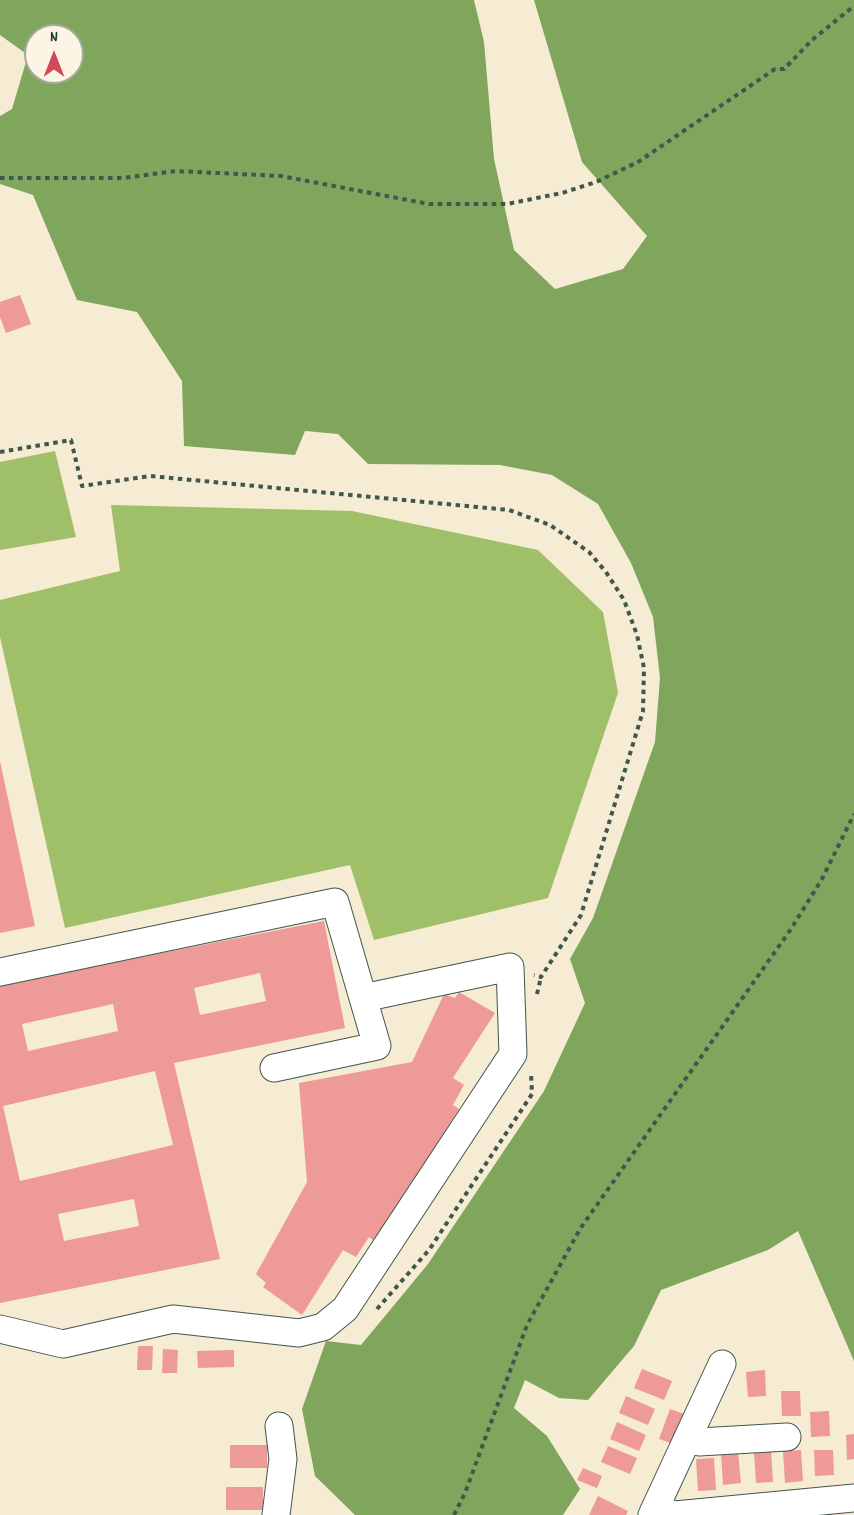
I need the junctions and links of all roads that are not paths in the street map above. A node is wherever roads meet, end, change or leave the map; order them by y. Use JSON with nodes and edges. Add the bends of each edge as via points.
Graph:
{"nodes":[{"id":1,"x":0,"y":972,"type":"edge"},
{"id":2,"x":363,"y":998,"type":"junction"},
{"id":3,"x":274,"y":1068,"type":"dead end"},
{"id":4,"x":0,"y":1329,"type":"edge"},
{"id":5,"x":722,"y":1364,"type":"dead end"},
{"id":6,"x":279,"y":1426,"type":"dead end"},
{"id":7,"x":787,"y":1437,"type":"dead end"},
{"id":8,"x":687,"y":1439,"type":"junction"},
{"id":9,"x":854,"y":1498,"type":"edge"},
{"id":10,"x":653,"y":1512,"type":"edge"},
{"id":11,"x":276,"y":1515,"type":"edge"}],
"edges":[{"from":1,"to":2,"type":"street","via":[[335,902]]},
{"from":2,"to":3,"type":"street","via":[[377,1046]]},
{"from":2,"to":4,"type":"street","via":[[510,967],[513,1054],[345,1309],[323,1327],[299,1333],[173,1319],[63,1344]]},
{"from":5,"to":8,"type":"street"},
{"from":6,"to":11,"type":"street","via":[[283,1459]]},
{"from":7,"to":8,"type":"street","via":[[699,1442]]},
{"from":8,"to":10,"type":"street"},
{"from":9,"to":10,"type":"street","via":[[675,1515]]}]}
